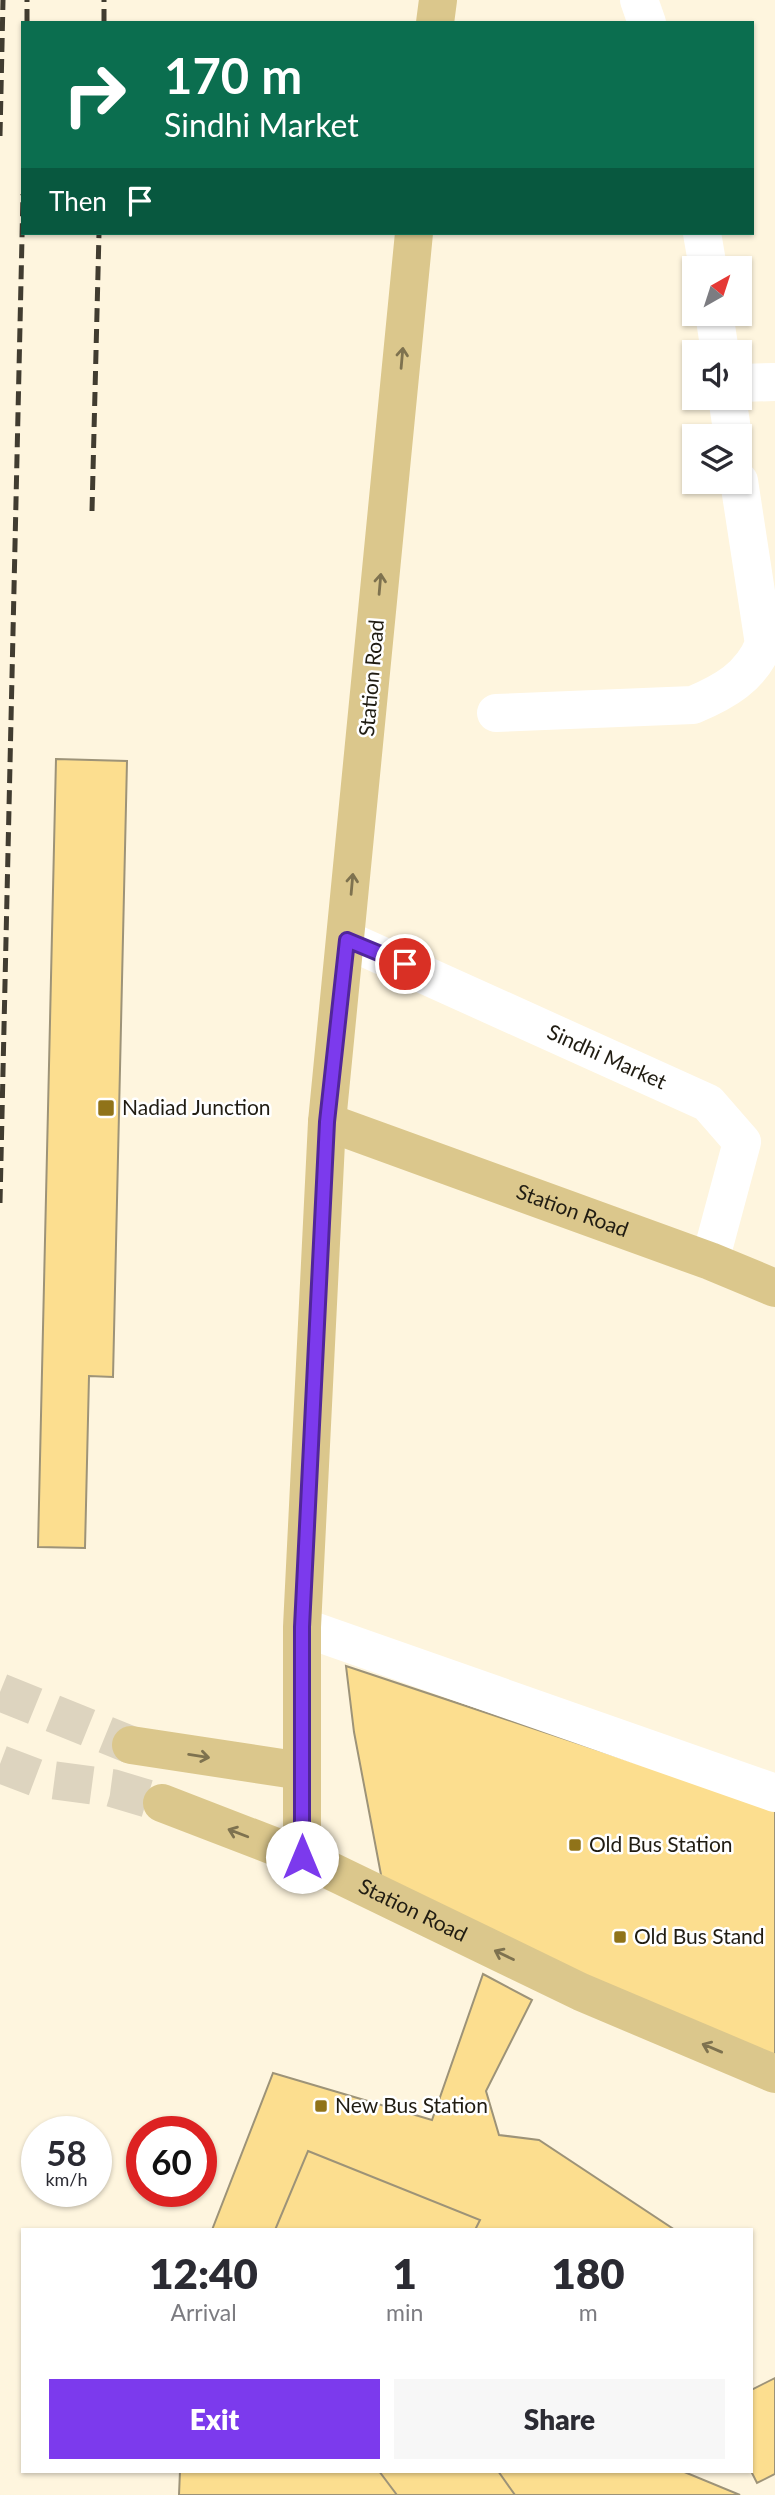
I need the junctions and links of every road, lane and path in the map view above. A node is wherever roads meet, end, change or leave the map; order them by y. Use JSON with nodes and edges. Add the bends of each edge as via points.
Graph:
{"nodes":[{"id":1,"x":438,"y":0,"type":"edge"},
{"id":2,"x":639,"y":0,"type":"edge"},
{"id":3,"x":435,"y":21,"type":"edge"},
{"id":4,"x":646,"y":21,"type":"edge"},
{"id":5,"x":414,"y":235,"type":"edge"},
{"id":6,"x":702,"y":235,"type":"edge"},
{"id":7,"x":706,"y":256,"type":"edge"},
{"id":8,"x":775,"y":382,"type":"edge"},
{"id":9,"x":752,"y":383,"type":"edge"},
{"id":10,"x":741,"y":494,"type":"edge"},
{"id":11,"x":496,"y":713,"type":"dead end"},
{"id":12,"x":347,"y":940,"type":"junction"},
{"id":13,"x":327,"y":1122,"type":"junction"},
{"id":14,"x":710,"y":1261,"type":"junction"},
{"id":15,"x":775,"y":1288,"type":"edge"},
{"id":16,"x":302,"y":1627,"type":"junction"},
{"id":17,"x":131,"y":1745,"type":"tunnel mouth"},
{"id":18,"x":302,"y":1771,"type":"junction"},
{"id":19,"x":775,"y":1793,"type":"edge"},
{"id":20,"x":162,"y":1803,"type":"tunnel mouth"},
{"id":21,"x":302,"y":1857,"type":"junction"},
{"id":22,"x":775,"y":2074,"type":"edge"}],
"edges":[{"from":1,"to":3,"type":"main road"},
{"from":2,"to":4,"type":"street"},
{"from":12,"to":5,"type":"main road","name":"Station Road","one_way":true},
{"from":6,"to":7,"type":"street"},
{"from":8,"to":9,"type":"street"},
{"from":10,"to":11,"type":"street","via":[[764,644],[747,673],[721,693],[693,705]]},
{"from":12,"to":13,"type":"main road","name":"Station Road"},
{"from":12,"to":14,"type":"street","name":"Sindhi Market","via":[[708,1103],[742,1142]]},
{"from":13,"to":14,"type":"main road","name":"Station Road"},
{"from":13,"to":16,"type":"main road","name":"Station Road"},
{"from":14,"to":15,"type":"main road","name":"Station Road"},
{"from":16,"to":18,"type":"main road","name":"Station Road"},
{"from":16,"to":19,"type":"street"},
{"from":17,"to":18,"type":"main road","one_way":true},
{"from":18,"to":21,"type":"main road","name":"Station Road"},
{"from":21,"to":20,"type":"main road","one_way":true},
{"from":22,"to":21,"type":"main road","name":"Station Road","one_way":true,"via":[[581,1992]]}]}
